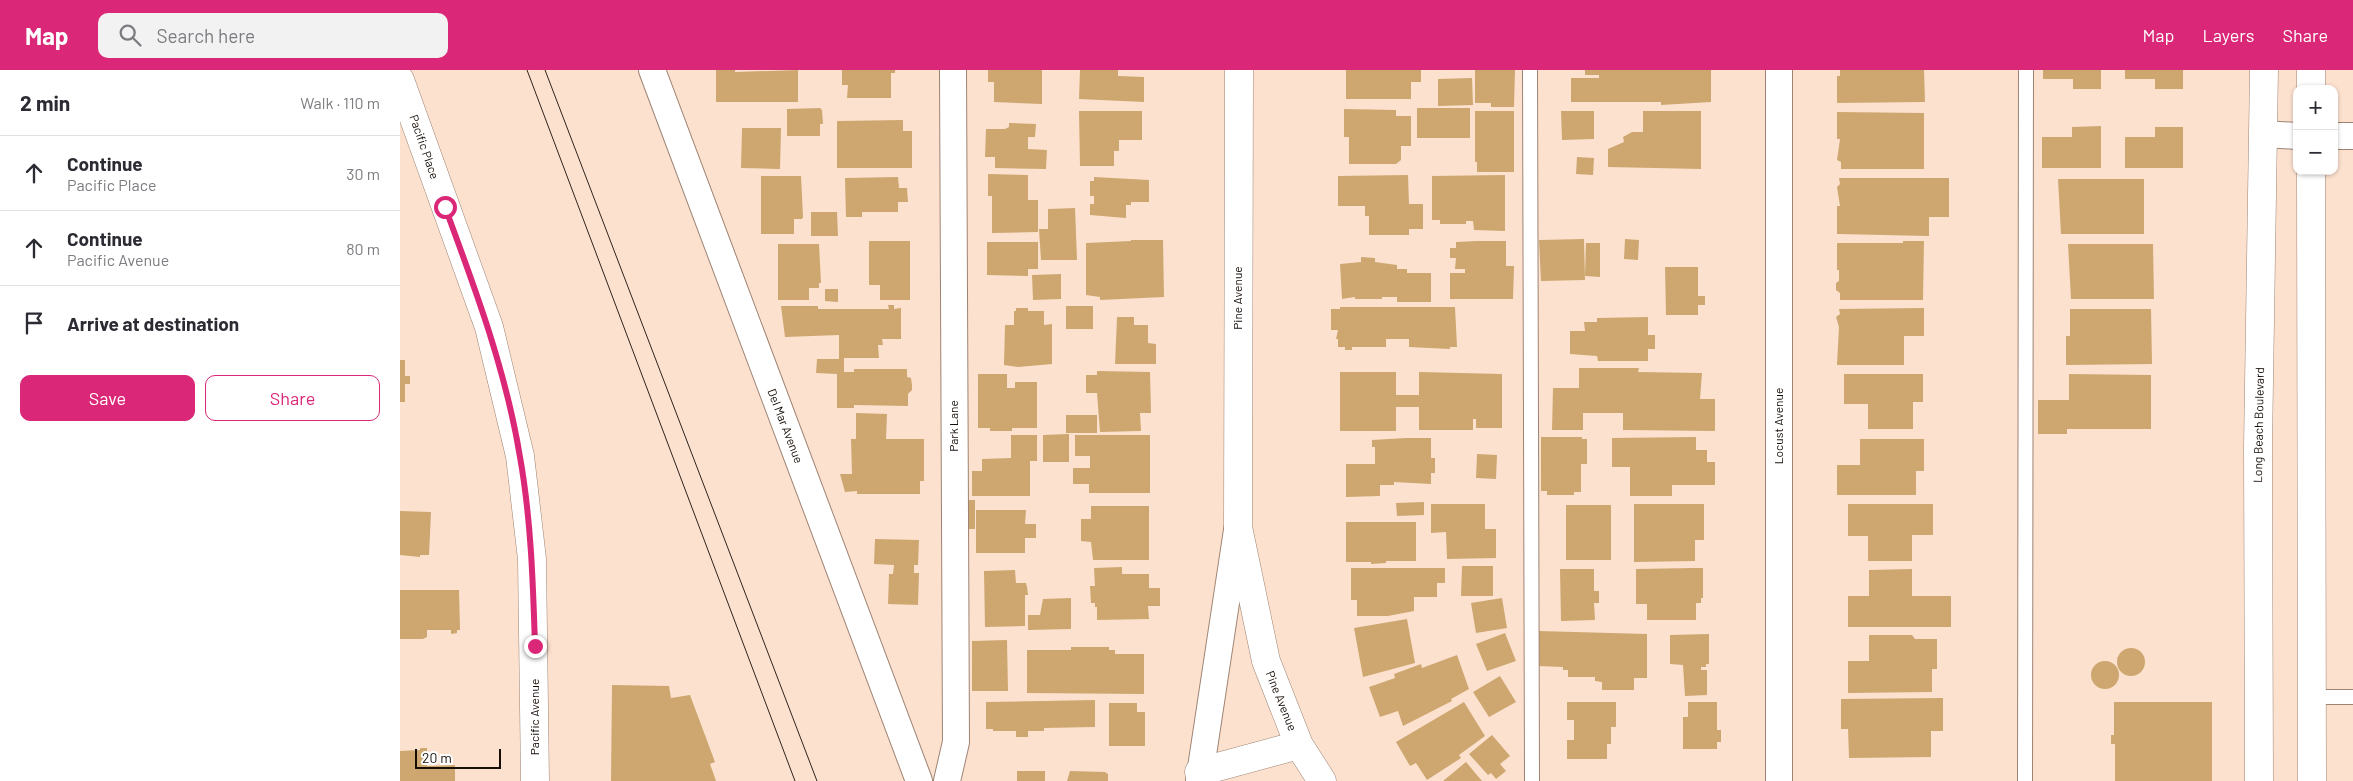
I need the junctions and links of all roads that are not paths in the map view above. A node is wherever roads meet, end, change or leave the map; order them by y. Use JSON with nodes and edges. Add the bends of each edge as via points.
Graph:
{"nodes":[{"id":1,"x":652,"y":70,"type":"edge"},
{"id":2,"x":953,"y":70,"type":"edge"},
{"id":3,"x":1239,"y":70,"type":"edge"},
{"id":4,"x":1530,"y":70,"type":"edge"},
{"id":5,"x":1778,"y":70,"type":"edge"},
{"id":6,"x":2026,"y":70,"type":"edge"},
{"id":7,"x":2264,"y":70,"type":"edge"},
{"id":8,"x":2311,"y":70,"type":"edge"},
{"id":9,"x":400,"y":80,"type":"edge"},
{"id":10,"x":2311,"y":85,"type":"edge"},
{"id":11,"x":406,"y":112,"type":"edge"},
{"id":12,"x":2264,"y":134,"type":"junction"},
{"id":13,"x":2293,"y":136,"type":"edge"},
{"id":14,"x":2338,"y":136,"type":"edge"},
{"id":15,"x":2353,"y":136,"type":"edge"},
{"id":16,"x":2311,"y":175,"type":"edge"},
{"id":17,"x":489,"y":327,"type":"joint"},
{"id":18,"x":1238,"y":526,"type":"junction"},
{"id":19,"x":2312,"y":697,"type":"junction"},
{"id":20,"x":2353,"y":697,"type":"edge"},
{"id":21,"x":1299,"y":745,"type":"junction"},
{"id":22,"x":1199,"y":777,"type":"edge"},
{"id":23,"x":535,"y":781,"type":"edge"},
{"id":24,"x":919,"y":781,"type":"edge"},
{"id":25,"x":947,"y":781,"type":"edge"},
{"id":26,"x":1322,"y":781,"type":"edge"},
{"id":27,"x":1532,"y":781,"type":"edge"},
{"id":28,"x":1778,"y":781,"type":"edge"},
{"id":29,"x":2025,"y":781,"type":"edge"},
{"id":30,"x":2259,"y":781,"type":"edge"},
{"id":31,"x":2312,"y":781,"type":"edge"}],
"edges":[{"from":1,"to":24,"type":"street","name":"Del Mar Avenue"},
{"from":2,"to":25,"type":"street","name":"Park Lane","via":[[956,742]]},
{"from":3,"to":18,"type":"main road","name":"Pine Avenue"},
{"from":4,"to":27,"type":"lane"},
{"from":5,"to":28,"type":"street","name":"Locust Avenue"},
{"from":6,"to":29,"type":"lane"},
{"from":7,"to":12,"type":"main road","name":"Long Beach Boulevard"},
{"from":8,"to":10,"type":"main road"},
{"from":9,"to":11,"type":"main road","name":"Pacific Place"},
{"from":11,"to":17,"type":"main road","name":"Pacific Place"},
{"from":12,"to":13,"type":"street"},
{"from":12,"to":30,"type":"main road","name":"Long Beach Boulevard","via":[[2258,446]]},
{"from":14,"to":15,"type":"street"},
{"from":16,"to":19,"type":"main road"},
{"from":17,"to":23,"type":"main road","name":"Pacific Avenue","via":[[520,456],[532,559]]},
{"from":18,"to":21,"type":"main road","name":"Pine Avenue","via":[[1266,661]]},
{"from":18,"to":22,"type":"street","name":"Pine Avenue"},
{"from":19,"to":20,"type":"lane"},
{"from":19,"to":31,"type":"main road"},
{"from":21,"to":22,"type":"main road"},
{"from":21,"to":26,"type":"main road","name":"Pine Avenue"}]}
